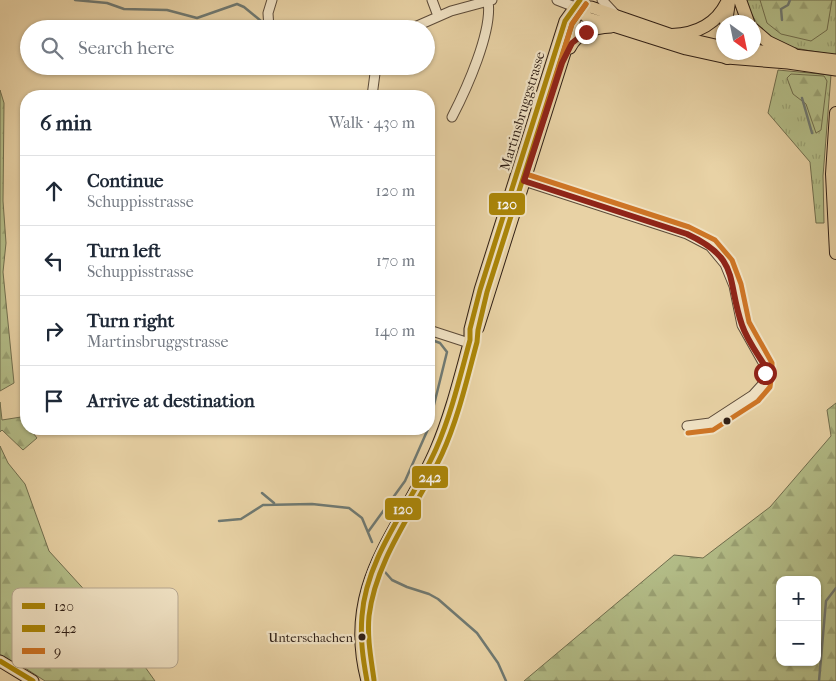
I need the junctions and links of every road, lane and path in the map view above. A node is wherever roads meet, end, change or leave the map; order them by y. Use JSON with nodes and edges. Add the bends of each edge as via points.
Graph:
{"nodes":[{"id":1,"x":272,"y":0,"type":"edge"},
{"id":2,"x":432,"y":0,"type":"edge"},
{"id":3,"x":490,"y":0,"type":"edge"},
{"id":4,"x":556,"y":0,"type":"edge"},
{"id":5,"x":602,"y":0,"type":"edge"},
{"id":6,"x":728,"y":0,"type":"edge"},
{"id":7,"x":739,"y":0,"type":"edge"},
{"id":8,"x":577,"y":2,"type":"edge"},
{"id":9,"x":727,"y":15,"type":"edge"},
{"id":10,"x":738,"y":15,"type":"edge"},
{"id":11,"x":745,"y":15,"type":"edge"},
{"id":12,"x":438,"y":16,"type":"junction"},
{"id":13,"x":269,"y":20,"type":"edge"},
{"id":14,"x":429,"y":20,"type":"edge"},
{"id":15,"x":618,"y":22,"type":"junction"},
{"id":16,"x":672,"y":35,"type":"junction"},
{"id":17,"x":761,"y":36,"type":"edge"},
{"id":18,"x":716,"y":49,"type":"edge"},
{"id":19,"x":716,"y":51,"type":"edge"},
{"id":20,"x":761,"y":51,"type":"edge"},
{"id":21,"x":793,"y":54,"type":"junction"},
{"id":22,"x":761,"y":56,"type":"edge"},
{"id":23,"x":836,"y":60,"type":"edge"},
{"id":24,"x":822,"y":62,"type":"junction"},
{"id":25,"x":562,"y":63,"type":"junction"},
{"id":26,"x":836,"y":70,"type":"edge"},
{"id":27,"x":375,"y":75,"type":"edge"},
{"id":28,"x":373,"y":90,"type":"edge"},
{"id":29,"x":836,"y":113,"type":"edge"},
{"id":30,"x":452,"y":117,"type":"dead end"},
{"id":31,"x":520,"y":181,"type":"junction"},
{"id":32,"x":836,"y":253,"type":"edge"},
{"id":33,"x":435,"y":332,"type":"edge"},
{"id":34,"x":470,"y":342,"type":"junction"},
{"id":35,"x":687,"y":426,"type":"dead end"},
{"id":36,"x":0,"y":661,"type":"edge"},
{"id":37,"x":33,"y":681,"type":"edge"},
{"id":38,"x":367,"y":681,"type":"edge"}],
"edges":[{"from":1,"to":13,"type":"street"},
{"from":2,"to":12,"type":"street"},
{"from":3,"to":12,"type":"street"},
{"from":3,"to":30,"type":"street","via":[[485,33],[469,81]]},
{"from":4,"to":8,"type":"street"},
{"from":5,"to":15,"type":"street"},
{"from":6,"to":9,"type":"highway"},
{"from":6,"to":16,"type":"highway","via":[[722,12],[709,24],[693,32]]},
{"from":7,"to":10,"type":"highway"},
{"from":7,"to":11,"type":"highway"},
{"from":8,"to":15,"type":"main road","via":[[588,18]]},
{"from":8,"to":25,"type":"main road","name":"Martinsbruggstrasse"},
{"from":8,"to":31,"type":"main road","name":"Martinsbruggstrasse","via":[[565,22]]},
{"from":12,"to":14,"type":"street"},
{"from":15,"to":16,"type":"main road"},
{"from":15,"to":19,"type":"main road","via":[[686,49]]},
{"from":15,"to":25,"type":"main road","name":"Martinsbruggstrasse","via":[[579,36]]},
{"from":16,"to":18,"type":"main road"},
{"from":17,"to":21,"type":"highway"},
{"from":20,"to":21,"type":"main road"},
{"from":21,"to":24,"type":"main road"},
{"from":22,"to":24,"type":"main road"},
{"from":23,"to":24,"type":"main road"},
{"from":24,"to":26,"type":"main road"},
{"from":25,"to":31,"type":"main road","name":"Martinsbruggstrasse"},
{"from":27,"to":28,"type":"street"},
{"from":29,"to":32,"type":"highway","via":[[832,174]]},
{"from":31,"to":34,"type":"main road","name":"Martinsbruggstrasse","via":[[480,290]]},
{"from":31,"to":35,"type":"street","via":[[687,234],[710,246],[725,264],[734,286],[742,325],[765,366],[765,378],[758,390],[710,423]]},
{"from":33,"to":34,"type":"street"},
{"from":34,"to":38,"type":"main road","name":"Martinsbruggstrasse","via":[[436,448],[388,537],[367,585],[361,640]]},
{"from":36,"to":37,"type":"main road"}]}
